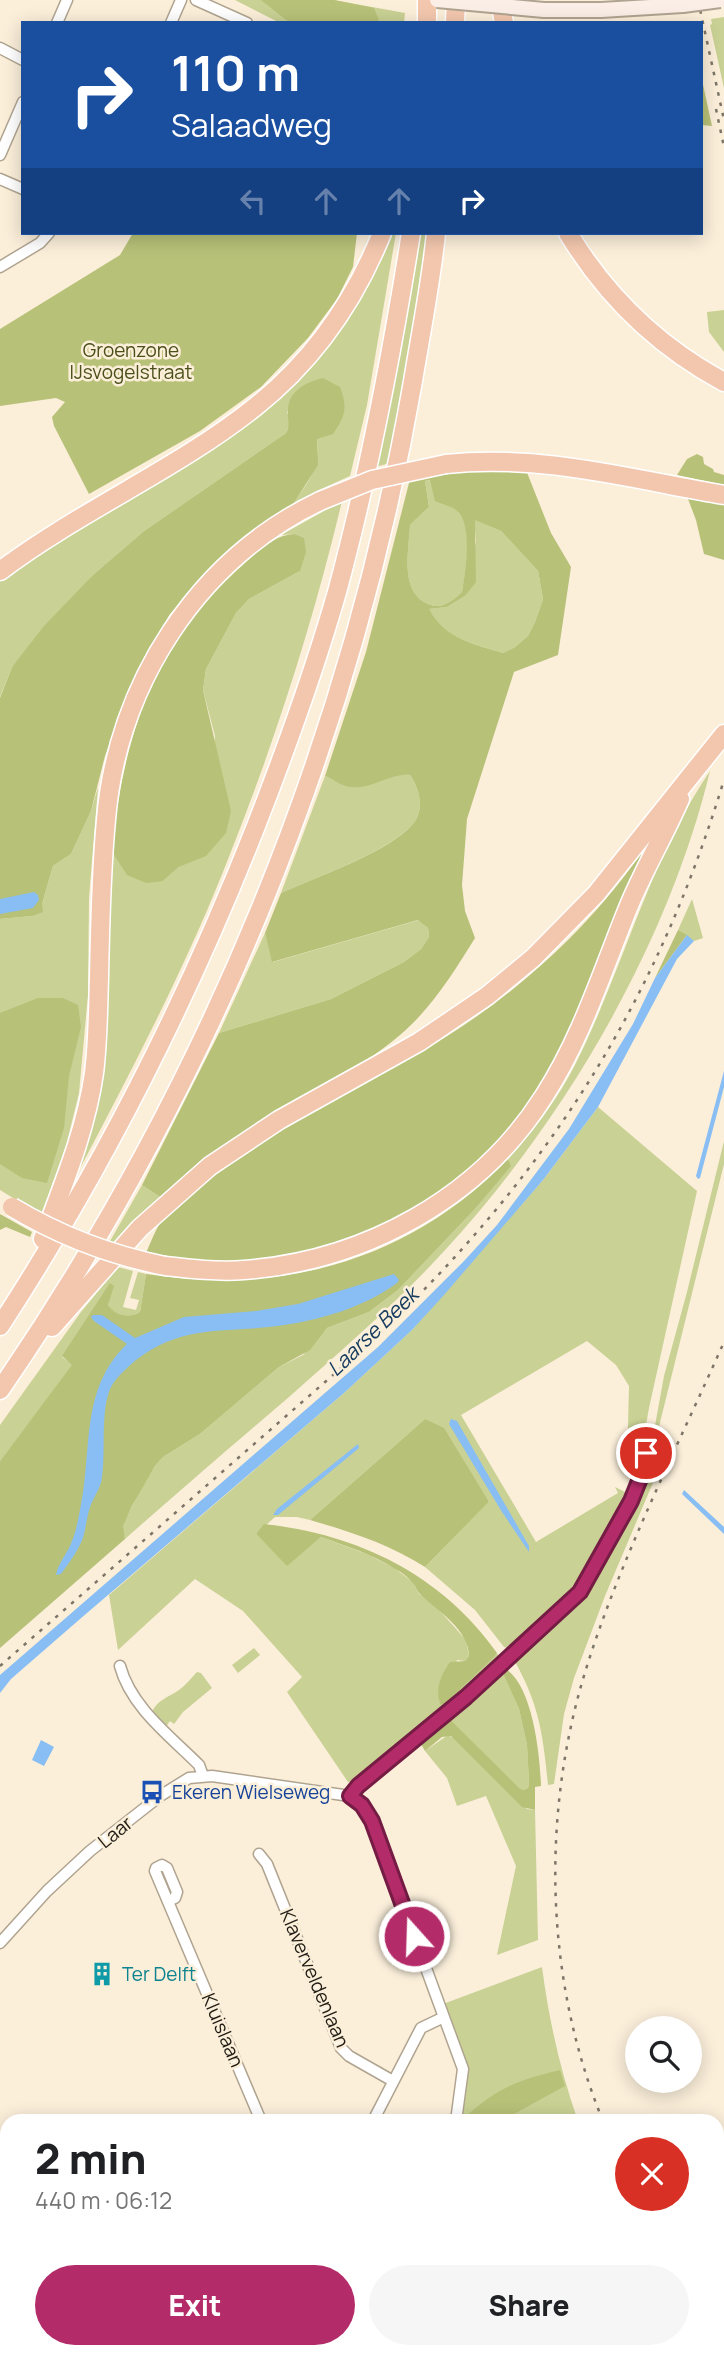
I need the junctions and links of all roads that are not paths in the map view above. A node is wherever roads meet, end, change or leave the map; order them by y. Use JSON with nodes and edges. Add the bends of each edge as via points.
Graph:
{"nodes":[{"id":1,"x":67,"y":0,"type":"edge"},
{"id":2,"x":181,"y":0,"type":"edge"},
{"id":3,"x":196,"y":0,"type":"edge"},
{"id":4,"x":427,"y":0,"type":"edge"},
{"id":5,"x":437,"y":0,"type":"edge"},
{"id":6,"x":456,"y":0,"type":"edge"},
{"id":7,"x":500,"y":0,"type":"edge"},
{"id":8,"x":720,"y":0,"type":"edge"},
{"id":9,"x":58,"y":21,"type":"edge"},
{"id":10,"x":171,"y":21,"type":"edge"},
{"id":11,"x":243,"y":21,"type":"edge"},
{"id":12,"x":427,"y":21,"type":"edge"},
{"id":13,"x":455,"y":21,"type":"edge"},
{"id":14,"x":504,"y":21,"type":"edge"},
{"id":15,"x":0,"y":48,"type":"edge"},
{"id":16,"x":21,"y":59,"type":"edge"},
{"id":17,"x":21,"y":107,"type":"edge"},
{"id":18,"x":0,"y":155,"type":"edge"},
{"id":19,"x":0,"y":179,"type":"edge"},
{"id":20,"x":21,"y":188,"type":"edge"},
{"id":21,"x":47,"y":235,"type":"edge"},
{"id":22,"x":381,"y":235,"type":"edge"},
{"id":23,"x":411,"y":235,"type":"edge"},
{"id":24,"x":436,"y":235,"type":"edge"},
{"id":25,"x":569,"y":235,"type":"edge"},
{"id":26,"x":0,"y":267,"type":"edge"},
{"id":27,"x":724,"y":382,"type":"edge"},
{"id":28,"x":724,"y":495,"type":"edge"},
{"id":29,"x":0,"y":571,"type":"edge"},
{"id":30,"x":724,"y":734,"type":"edge"},
{"id":31,"x":688,"y":781,"type":"junction"},
{"id":32,"x":6,"y":1203,"type":"edge"},
{"id":33,"x":24,"y":1289,"type":"junction"},
{"id":34,"x":0,"y":1326,"type":"edge"},
{"id":35,"x":11,"y":1374,"type":"junction"},
{"id":36,"x":0,"y":1390,"type":"edge"},
{"id":37,"x":646,"y":1453,"type":"dead end"},
{"id":38,"x":120,"y":1666,"type":"dead end"},
{"id":39,"x":203,"y":1776,"type":"junction"},
{"id":40,"x":350,"y":1796,"type":"junction"},
{"id":41,"x":260,"y":1854,"type":"dead end"},
{"id":42,"x":168,"y":1901,"type":"dead end"},
{"id":43,"x":0,"y":1943,"type":"edge"},
{"id":44,"x":442,"y":2018,"type":"junction"},
{"id":45,"x":393,"y":2081,"type":"junction"},
{"id":46,"x":258,"y":2114,"type":"edge"},
{"id":47,"x":376,"y":2114,"type":"edge"},
{"id":48,"x":457,"y":2114,"type":"edge"}],
"edges":[{"from":1,"to":9,"type":"street"},
{"from":2,"to":10,"type":"street"},
{"from":3,"to":11,"type":"street"},
{"from":4,"to":12,"type":"highway"},
{"from":5,"to":8,"type":"street","bridge":true,"via":[[601,10]]},
{"from":6,"to":13,"type":"highway"},
{"from":7,"to":14,"type":"highway"},
{"from":15,"to":16,"type":"street"},
{"from":17,"to":18,"type":"street"},
{"from":19,"to":20,"type":"street"},
{"from":21,"to":26,"type":"street"},
{"from":22,"to":29,"type":"highway","via":[[340,314],[274,391],[210,440]]},
{"from":23,"to":33,"type":"highway","via":[[391,351],[346,556],[305,694],[192,978],[78,1201]]},
{"from":24,"to":35,"type":"highway","via":[[406,419],[374,569],[332,715],[281,859],[175,1096],[86,1255]]},
{"from":25,"to":27,"type":"highway","via":[[625,307],[661,341]]},
{"from":28,"to":33,"type":"highway","bridge":true,"via":[[580,467],[492,461],[446,464],[381,477],[320,501],[265,534],[209,583],[148,670],[113,767],[106,818],[97,1047],[85,1122]]},
{"from":30,"to":31,"type":"highway"},
{"from":31,"to":32,"type":"highway","bridge":true,"via":[[634,894],[568,1054],[531,1115],[491,1161],[415,1219],[344,1251],[303,1262],[206,1270],[165,1266],[88,1246]]},
{"from":31,"to":35,"type":"highway","via":[[596,894],[533,958],[419,1042],[279,1120],[211,1166],[140,1228]]},
{"from":33,"to":34,"type":"highway"},
{"from":35,"to":36,"type":"highway"},
{"from":37,"to":40,"type":"street","via":[[631,1501],[580,1592]]},
{"from":38,"to":39,"type":"street","via":[[144,1710],[199,1765]]},
{"from":39,"to":40,"type":"street","name":"Laar"},
{"from":39,"to":43,"type":"street","name":"Laar","via":[[178,1783],[90,1852]]},
{"from":40,"to":44,"type":"street","via":[[372,1821]]},
{"from":41,"to":45,"type":"street","name":"Klaverveldenlaan","via":[[341,2048]]},
{"from":42,"to":46,"type":"street","name":"Kluislaan"},
{"from":44,"to":45,"type":"street","via":[[421,2028]]},
{"from":44,"to":48,"type":"street","via":[[463,2069]]},
{"from":45,"to":47,"type":"street"}]}
